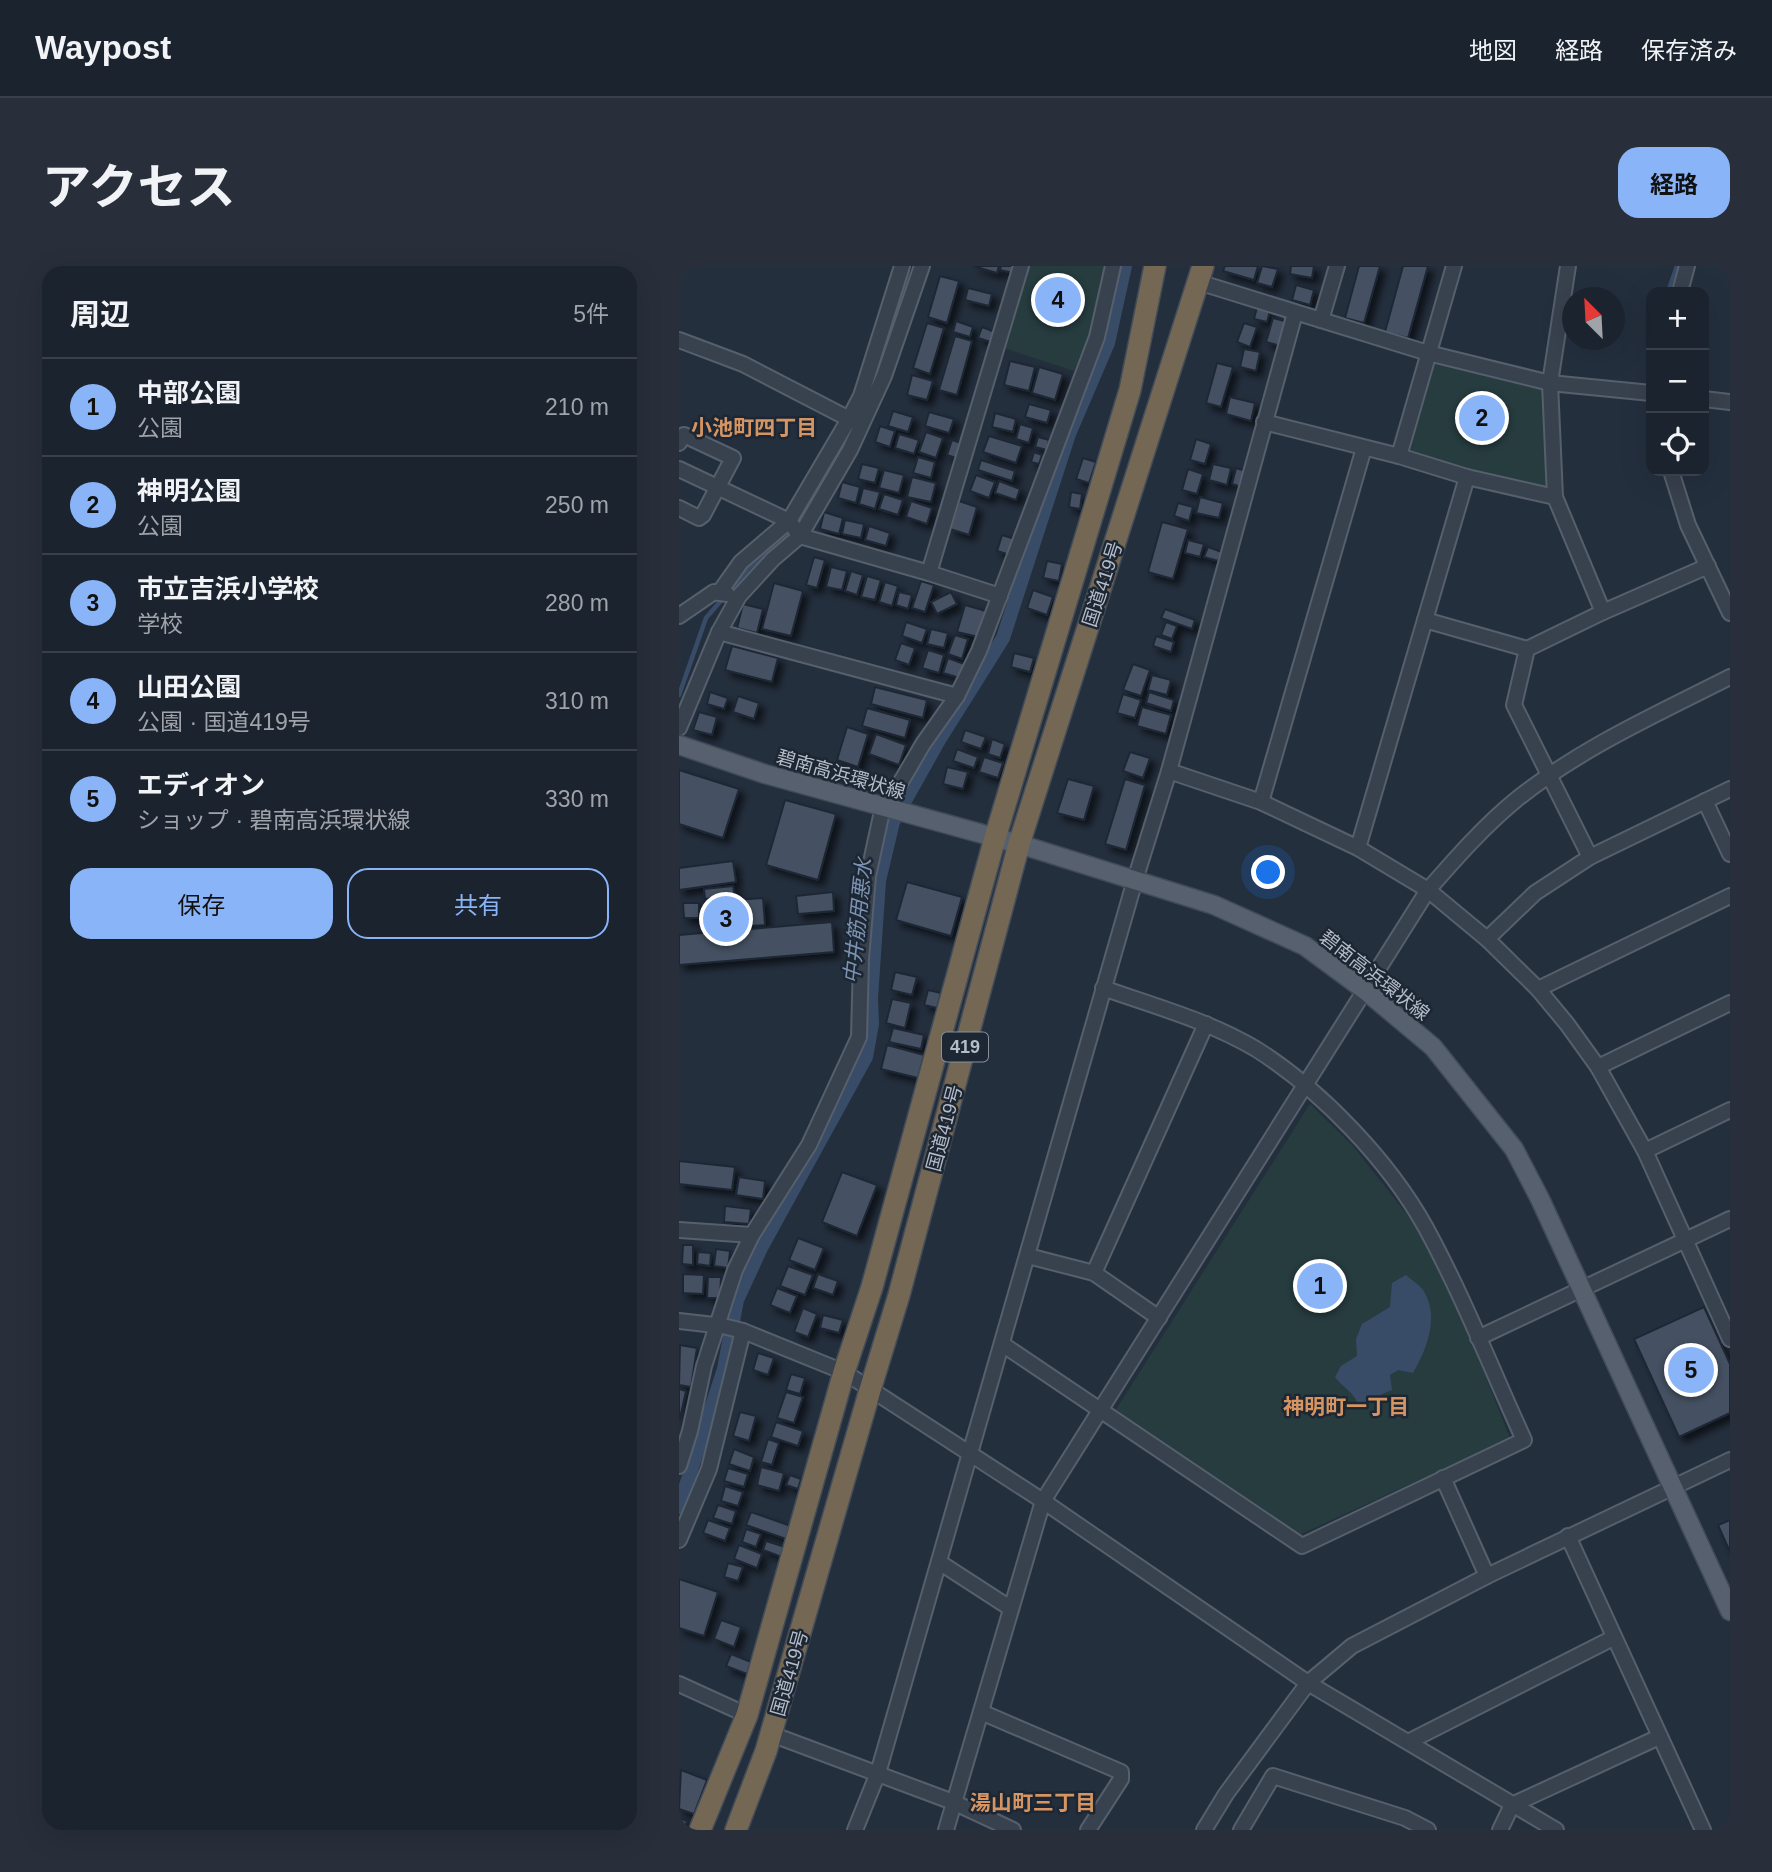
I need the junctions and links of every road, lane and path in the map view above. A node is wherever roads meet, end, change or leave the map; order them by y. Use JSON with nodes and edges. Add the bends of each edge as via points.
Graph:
{"nodes":[{"id":1,"x":902,"y":266,"type":"edge"},
{"id":2,"x":922,"y":266,"type":"edge"},
{"id":3,"x":1021,"y":266,"type":"edge"},
{"id":4,"x":1113,"y":266,"type":"edge"},
{"id":5,"x":1155,"y":266,"type":"edge"},
{"id":6,"x":1337,"y":266,"type":"edge"},
{"id":7,"x":1454,"y":266,"type":"edge"},
{"id":8,"x":1568,"y":266,"type":"edge"},
{"id":9,"x":1688,"y":266,"type":"edge"},
{"id":10,"x":1201,"y":274,"type":"edge"},
{"id":11,"x":1682,"y":287,"type":"edge"},
{"id":12,"x":1296,"y":313,"type":"junction"},
{"id":13,"x":1321,"y":320,"type":"junction"},
{"id":14,"x":679,"y":340,"type":"edge"},
{"id":15,"x":1428,"y":353,"type":"junction"},
{"id":16,"x":1550,"y":383,"type":"junction"},
{"id":17,"x":1646,"y":393,"type":"edge"},
{"id":18,"x":1709,"y":400,"type":"edge"},
{"id":19,"x":1730,"y":402,"type":"edge"},
{"id":20,"x":855,"y":422,"type":"junction"},
{"id":21,"x":1264,"y":422,"type":"junction"},
{"id":22,"x":679,"y":443,"type":"edge"},
{"id":23,"x":1364,"y":448,"type":"junction"},
{"id":24,"x":1399,"y":456,"type":"junction"},
{"id":25,"x":679,"y":469,"type":"edge"},
{"id":26,"x":1673,"y":476,"type":"edge"},
{"id":27,"x":1467,"y":477,"type":"junction"},
{"id":28,"x":716,"y":487,"type":"junction"},
{"id":29,"x":1555,"y":497,"type":"junction"},
{"id":30,"x":679,"y":508,"type":"edge"},
{"id":31,"x":789,"y":522,"type":"junction"},
{"id":32,"x":799,"y":535,"type":"junction"},
{"id":33,"x":1708,"y":566,"type":"junction"},
{"id":34,"x":929,"y":573,"type":"junction"},
{"id":35,"x":719,"y":593,"type":"junction"},
{"id":36,"x":737,"y":596,"type":"junction"},
{"id":37,"x":1000,"y":596,"type":"junction"},
{"id":38,"x":1603,"y":612,"type":"junction"},
{"id":39,"x":1730,"y":613,"type":"edge"},
{"id":40,"x":679,"y":616,"type":"edge"},
{"id":41,"x":1425,"y":620,"type":"junction"},
{"id":42,"x":719,"y":632,"type":"junction"},
{"id":43,"x":1527,"y":649,"type":"junction"},
{"id":44,"x":1730,"y":677,"type":"edge"},
{"id":45,"x":957,"y":696,"type":"junction"},
{"id":46,"x":679,"y":729,"type":"edge"},
{"id":47,"x":679,"y":745,"type":"edge"},
{"id":48,"x":1169,"y":771,"type":"junction"},
{"id":49,"x":1548,"y":776,"type":"junction"},
{"id":50,"x":1730,"y":789,"type":"edge"},
{"id":51,"x":1705,"y":801,"type":"junction"},
{"id":52,"x":1261,"y":802,"type":"junction"},
{"id":53,"x":887,"y":807,"type":"junction"},
{"id":54,"x":995,"y":838,"type":"junction"},
{"id":55,"x":1019,"y":844,"type":"junction"},
{"id":56,"x":1358,"y":848,"type":"junction"},
{"id":57,"x":1730,"y":853,"type":"edge"},
{"id":58,"x":1590,"y":857,"type":"junction"},
{"id":59,"x":1135,"y":880,"type":"junction"},
{"id":60,"x":1428,"y":891,"type":"junction"},
{"id":61,"x":1730,"y":896,"type":"edge"},
{"id":62,"x":1487,"y":939,"type":"junction"},
{"id":63,"x":1103,"y":988,"type":"junction"},
{"id":64,"x":1538,"y":989,"type":"junction"},
{"id":65,"x":1366,"y":991,"type":"junction"},
{"id":66,"x":1730,"y":1003,"type":"edge"},
{"id":67,"x":1206,"y":1024,"type":"junction"},
{"id":68,"x":1598,"y":1067,"type":"junction"},
{"id":69,"x":1305,"y":1086,"type":"junction"},
{"id":70,"x":1730,"y":1110,"type":"edge"},
{"id":71,"x":1646,"y":1151,"type":"junction"},
{"id":72,"x":1730,"y":1219,"type":"edge"},
{"id":73,"x":679,"y":1230,"type":"edge"},
{"id":74,"x":752,"y":1235,"type":"junction"},
{"id":75,"x":1687,"y":1241,"type":"junction"},
{"id":76,"x":1028,"y":1256,"type":"junction"},
{"id":77,"x":1094,"y":1273,"type":"junction"},
{"id":78,"x":1580,"y":1289,"type":"junction"},
{"id":79,"x":1159,"y":1318,"type":"junction"},
{"id":80,"x":679,"y":1321,"type":"edge"},
{"id":81,"x":720,"y":1325,"type":"junction"},
{"id":82,"x":740,"y":1331,"type":"junction"},
{"id":83,"x":1478,"y":1338,"type":"junction"},
{"id":84,"x":1730,"y":1338,"type":"edge"},
{"id":85,"x":1002,"y":1344,"type":"junction"},
{"id":86,"x":844,"y":1372,"type":"junction"},
{"id":87,"x":870,"y":1390,"type":"junction"},
{"id":88,"x":1100,"y":1410,"type":"junction"},
{"id":89,"x":685,"y":1431,"type":"edge"},
{"id":90,"x":970,"y":1453,"type":"junction"},
{"id":91,"x":1730,"y":1460,"type":"edge"},
{"id":92,"x":679,"y":1466,"type":"edge"},
{"id":93,"x":1443,"y":1478,"type":"junction"},
{"id":94,"x":1674,"y":1486,"type":"junction"},
{"id":95,"x":1043,"y":1502,"type":"junction"},
{"id":96,"x":1568,"y":1536,"type":"junction"},
{"id":97,"x":679,"y":1540,"type":"edge"},
{"id":98,"x":939,"y":1562,"type":"junction"},
{"id":99,"x":1487,"y":1576,"type":"junction"},
{"id":100,"x":1010,"y":1608,"type":"junction"},
{"id":101,"x":1730,"y":1611,"type":"edge"},
{"id":102,"x":1613,"y":1638,"type":"junction"},
{"id":103,"x":1308,"y":1683,"type":"junction"},
{"id":104,"x":679,"y":1684,"type":"edge"},
{"id":105,"x":981,"y":1712,"type":"junction"},
{"id":106,"x":747,"y":1715,"type":"junction"},
{"id":107,"x":771,"y":1734,"type":"junction"},
{"id":108,"x":1659,"y":1737,"type":"junction"},
{"id":109,"x":1410,"y":1741,"type":"junction"},
{"id":110,"x":878,"y":1773,"type":"junction"},
{"id":111,"x":953,"y":1802,"type":"junction"},
{"id":112,"x":1512,"y":1805,"type":"junction"},
{"id":113,"x":700,"y":1830,"type":"edge"},
{"id":114,"x":736,"y":1830,"type":"edge"},
{"id":115,"x":855,"y":1830,"type":"edge"},
{"id":116,"x":946,"y":1830,"type":"edge"},
{"id":117,"x":1013,"y":1830,"type":"edge"},
{"id":118,"x":1088,"y":1830,"type":"edge"},
{"id":119,"x":1204,"y":1830,"type":"edge"},
{"id":120,"x":1241,"y":1830,"type":"edge"},
{"id":121,"x":1428,"y":1830,"type":"edge"},
{"id":122,"x":1500,"y":1830,"type":"edge"},
{"id":123,"x":1556,"y":1830,"type":"edge"},
{"id":124,"x":1703,"y":1830,"type":"edge"}],
"edges":[{"from":1,"to":20,"type":"street"},
{"from":2,"to":20,"type":"street","via":[[884,376]]},
{"from":3,"to":34,"type":"street"},
{"from":4,"to":37,"type":"street","via":[[1097,337]]},
{"from":5,"to":54,"type":"highway","name":"国道419号","number":"419","via":[[1130,390]]},
{"from":6,"to":13,"type":"street"},
{"from":7,"to":15,"type":"street"},
{"from":8,"to":16,"type":"street"},
{"from":9,"to":11,"type":"street"},
{"from":10,"to":12,"type":"street"},
{"from":10,"to":55,"type":"highway","name":"国道419号","number":"419"},
{"from":12,"to":13,"type":"street"},
{"from":12,"to":21,"type":"street"},
{"from":13,"to":15,"type":"street"},
{"from":14,"to":20,"type":"street","via":[[743,364]]},
{"from":15,"to":16,"type":"street"},
{"from":15,"to":24,"type":"street"},
{"from":16,"to":17,"type":"street"},
{"from":16,"to":29,"type":"street"},
{"from":18,"to":19,"type":"street"},
{"from":20,"to":31,"type":"street"},
{"from":20,"to":32,"type":"street","via":[[850,450]]},
{"from":21,"to":23,"type":"street"},
{"from":21,"to":48,"type":"street"},
{"from":22,"to":28,"type":"street","via":[[684,435],[733,458]]},
{"from":23,"to":24,"type":"street"},
{"from":23,"to":52,"type":"street"},
{"from":24,"to":27,"type":"street"},
{"from":25,"to":28,"type":"street"},
{"from":26,"to":33,"type":"street","via":[[1688,525]]},
{"from":27,"to":29,"type":"street"},
{"from":27,"to":41,"type":"street"},
{"from":28,"to":30,"type":"street","via":[[703,516]]},
{"from":28,"to":31,"type":"street"},
{"from":29,"to":38,"type":"street"},
{"from":31,"to":32,"type":"street"},
{"from":31,"to":35,"type":"street","via":[[741,562]]},
{"from":32,"to":34,"type":"street"},
{"from":32,"to":36,"type":"street"},
{"from":33,"to":38,"type":"street"},
{"from":33,"to":39,"type":"street"},
{"from":34,"to":37,"type":"street"},
{"from":35,"to":36,"type":"street"},
{"from":35,"to":40,"type":"street"},
{"from":36,"to":42,"type":"street"},
{"from":37,"to":45,"type":"street"},
{"from":38,"to":43,"type":"street"},
{"from":41,"to":43,"type":"street"},
{"from":41,"to":56,"type":"street"},
{"from":42,"to":45,"type":"street"},
{"from":42,"to":46,"type":"street"},
{"from":43,"to":49,"type":"street","via":[[1514,705]]},
{"from":44,"to":49,"type":"street","via":[[1615,735]]},
{"from":45,"to":53,"type":"street"},
{"from":47,"to":53,"type":"main road","name":"碧南高浜環状線"},
{"from":48,"to":52,"type":"street"},
{"from":48,"to":59,"type":"street"},
{"from":49,"to":58,"type":"street"},
{"from":49,"to":60,"type":"street","via":[[1475,836]]},
{"from":50,"to":51,"type":"street"},
{"from":51,"to":57,"type":"street"},
{"from":51,"to":58,"type":"street"},
{"from":52,"to":56,"type":"street"},
{"from":53,"to":54,"type":"main road","name":"碧南高浜環状線"},
{"from":53,"to":74,"type":"street","via":[[868,876],[859,1037],[809,1145]]},
{"from":54,"to":55,"type":"main road","name":"碧南高浜環状線"},
{"from":54,"to":86,"type":"highway","name":"国道419号","number":"419"},
{"from":55,"to":59,"type":"main road","name":"碧南高浜環状線"},
{"from":55,"to":87,"type":"highway","name":"国道419号","number":"419"},
{"from":56,"to":60,"type":"street"},
{"from":58,"to":62,"type":"street","via":[[1535,893]]},
{"from":59,"to":63,"type":"street"},
{"from":59,"to":65,"type":"main road","name":"碧南高浜環状線","via":[[1214,905],[1305,946]]},
{"from":60,"to":62,"type":"street"},
{"from":60,"to":65,"type":"street"},
{"from":61,"to":64,"type":"street"},
{"from":62,"to":64,"type":"street"},
{"from":63,"to":67,"type":"street"},
{"from":63,"to":76,"type":"street"},
{"from":64,"to":68,"type":"street"},
{"from":65,"to":69,"type":"street"},
{"from":65,"to":78,"type":"main road","name":"碧南高浜環状線","via":[[1433,1047],[1514,1149]]},
{"from":66,"to":68,"type":"street"},
{"from":67,"to":69,"type":"street","via":[[1255,1049]]},
{"from":67,"to":77,"type":"street"},
{"from":68,"to":71,"type":"street"},
{"from":69,"to":79,"type":"street"},
{"from":69,"to":83,"type":"street","via":[[1385,1167],[1426,1229]]},
{"from":70,"to":71,"type":"street"},
{"from":71,"to":75,"type":"street"},
{"from":72,"to":75,"type":"street"},
{"from":73,"to":74,"type":"street"},
{"from":74,"to":81,"type":"street","via":[[731,1282]]},
{"from":75,"to":78,"type":"street"},
{"from":75,"to":84,"type":"street"},
{"from":76,"to":77,"type":"street"},
{"from":76,"to":85,"type":"street"},
{"from":77,"to":79,"type":"street"},
{"from":78,"to":83,"type":"street"},
{"from":78,"to":94,"type":"main road","name":"碧南高浜環状線"},
{"from":79,"to":88,"type":"street"},
{"from":80,"to":81,"type":"street"},
{"from":81,"to":82,"type":"street"},
{"from":81,"to":89,"type":"street"},
{"from":82,"to":86,"type":"street"},
{"from":82,"to":97,"type":"street","via":[[709,1469]]},
{"from":83,"to":93,"type":"street","via":[[1524,1440]]},
{"from":85,"to":88,"type":"street"},
{"from":85,"to":90,"type":"street"},
{"from":86,"to":87,"type":"street"},
{"from":86,"to":106,"type":"highway","name":"国道419号","number":"419"},
{"from":87,"to":90,"type":"street"},
{"from":87,"to":107,"type":"highway","name":"国道419号","number":"419"},
{"from":88,"to":93,"type":"street","via":[[1302,1546]]},
{"from":88,"to":95,"type":"street"},
{"from":89,"to":92,"type":"street"},
{"from":90,"to":95,"type":"street"},
{"from":90,"to":98,"type":"street"},
{"from":91,"to":94,"type":"street"},
{"from":93,"to":99,"type":"street"},
{"from":94,"to":96,"type":"street"},
{"from":94,"to":101,"type":"main road","name":"碧南高浜環状線"},
{"from":95,"to":100,"type":"street"},
{"from":95,"to":103,"type":"street"},
{"from":96,"to":99,"type":"street"},
{"from":96,"to":102,"type":"street"},
{"from":98,"to":100,"type":"street"},
{"from":98,"to":110,"type":"street"},
{"from":99,"to":103,"type":"street","via":[[1352,1646]]},
{"from":100,"to":105,"type":"street"},
{"from":102,"to":108,"type":"street"},
{"from":102,"to":109,"type":"street"},
{"from":103,"to":109,"type":"street"},
{"from":103,"to":119,"type":"street"},
{"from":104,"to":106,"type":"street"},
{"from":105,"to":111,"type":"street"},
{"from":105,"to":118,"type":"street","via":[[1121,1772]]},
{"from":106,"to":113,"type":"highway","name":"国道419号","number":"419"},
{"from":107,"to":110,"type":"street"},
{"from":107,"to":114,"type":"highway","name":"国道419号","number":"419"},
{"from":108,"to":112,"type":"street"},
{"from":108,"to":124,"type":"street"},
{"from":109,"to":112,"type":"street"},
{"from":110,"to":111,"type":"street"},
{"from":110,"to":115,"type":"street"},
{"from":111,"to":116,"type":"street"},
{"from":111,"to":117,"type":"street"},
{"from":112,"to":122,"type":"street"},
{"from":112,"to":123,"type":"street"},
{"from":120,"to":121,"type":"street","via":[[1273,1776],[1405,1818]]}]}
